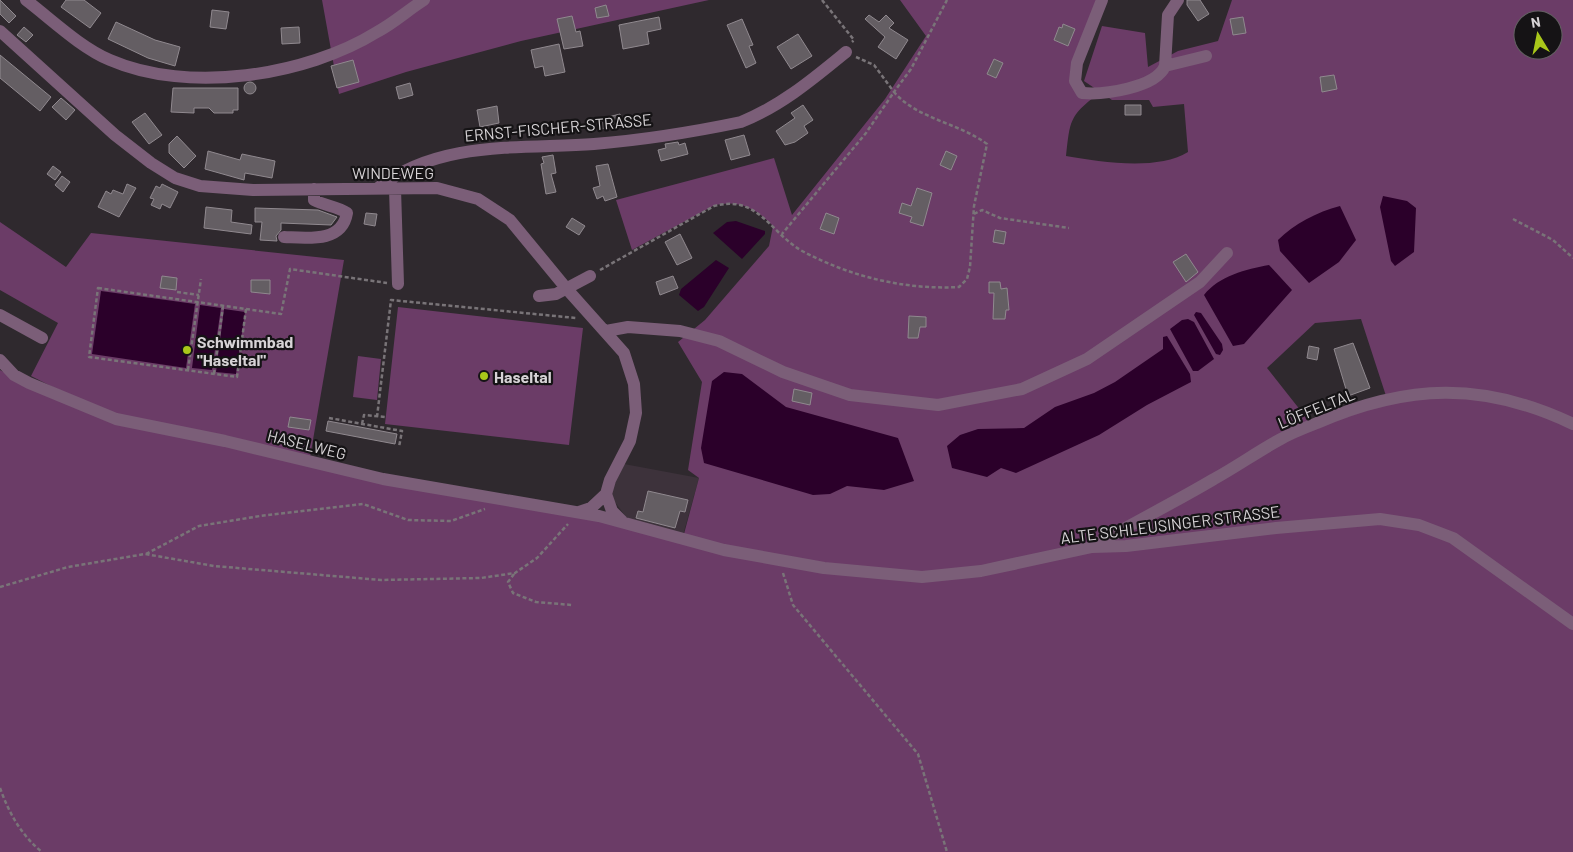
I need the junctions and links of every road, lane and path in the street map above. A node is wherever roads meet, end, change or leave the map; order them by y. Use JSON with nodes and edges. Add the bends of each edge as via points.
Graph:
{"nodes":[{"id":1,"x":26,"y":0,"type":"edge"},
{"id":2,"x":424,"y":0,"type":"edge"},
{"id":3,"x":822,"y":0,"type":"edge"},
{"id":4,"x":947,"y":0,"type":"edge"},
{"id":5,"x":1102,"y":0,"type":"edge"},
{"id":6,"x":1178,"y":0,"type":"edge"},
{"id":7,"x":0,"y":31,"type":"edge"},
{"id":8,"x":846,"y":52,"type":"junction"},
{"id":9,"x":1206,"y":56,"type":"dead end"},
{"id":10,"x":1165,"y":66,"type":"junction"},
{"id":11,"x":894,"y":92,"type":"junction"},
{"id":12,"x":378,"y":188,"type":"junction"},
{"id":13,"x":314,"y":189,"type":"junction"},
{"id":14,"x":395,"y":189,"type":"junction"},
{"id":15,"x":974,"y":214,"type":"junction"},
{"id":16,"x":1513,"y":218,"type":"dead end"},
{"id":17,"x":1069,"y":228,"type":"dead end"},
{"id":18,"x":782,"y":234,"type":"junction"},
{"id":19,"x":284,"y":237,"type":"dead end"},
{"id":20,"x":1226,"y":253,"type":"dead end"},
{"id":21,"x":1573,"y":258,"type":"edge"},
{"id":22,"x":590,"y":276,"type":"joint"},
{"id":23,"x":201,"y":279,"type":"dead end"},
{"id":24,"x":398,"y":284,"type":"joint"},
{"id":25,"x":566,"y":288,"type":"junction"},
{"id":26,"x":177,"y":292,"type":"dead end"},
{"id":27,"x":199,"y":296,"type":"junction"},
{"id":28,"x":539,"y":296,"type":"dead end"},
{"id":29,"x":198,"y":302,"type":"junction"},
{"id":30,"x":222,"y":306,"type":"junction"},
{"id":31,"x":246,"y":309,"type":"junction"},
{"id":32,"x":0,"y":315,"type":"edge"},
{"id":33,"x":577,"y":318,"type":"dead end"},
{"id":34,"x":606,"y":331,"type":"junction"},
{"id":35,"x":42,"y":338,"type":"dead end"},
{"id":36,"x":0,"y":360,"type":"edge"},
{"id":37,"x":0,"y":368,"type":"edge"},
{"id":38,"x":188,"y":370,"type":"junction"},
{"id":39,"x":214,"y":374,"type":"junction"},
{"id":40,"x":14,"y":375,"type":"junction"},
{"id":41,"x":377,"y":417,"type":"junction"},
{"id":42,"x":385,"y":417,"type":"dead end"},
{"id":43,"x":328,"y":418,"type":"dead end"},
{"id":44,"x":362,"y":424,"type":"junction"},
{"id":45,"x":1573,"y":424,"type":"edge"},
{"id":46,"x":399,"y":446,"type":"dead end"},
{"id":47,"x":606,"y":494,"type":"junction"},
{"id":48,"x":502,"y":498,"type":"junction"},
{"id":49,"x":577,"y":512,"type":"junction"},
{"id":50,"x":600,"y":516,"type":"joint"},
{"id":51,"x":622,"y":521,"type":"junction"},
{"id":52,"x":1092,"y":547,"type":"junction"},
{"id":53,"x":145,"y":554,"type":"junction"},
{"id":54,"x":779,"y":560,"type":"junction"},
{"id":55,"x":515,"y":573,"type":"junction"},
{"id":56,"x":0,"y":587,"type":"edge"},
{"id":57,"x":572,"y":605,"type":"dead end"},
{"id":58,"x":1573,"y":624,"type":"edge"},
{"id":59,"x":0,"y":788,"type":"edge"},
{"id":60,"x":42,"y":852,"type":"edge"},
{"id":61,"x":947,"y":852,"type":"edge"}],
"edges":[{"from":1,"to":2,"type":"street","via":[[109,60],[173,76],[229,78],[258,75],[334,54],[377,33]]},
{"from":3,"to":8,"type":"path","via":[[854,40]]},
{"from":4,"to":11,"type":"path","via":[[911,70]]},
{"from":5,"to":10,"type":"street","via":[[1077,63],[1075,81],[1082,93],[1105,94],[1154,78]]},
{"from":6,"to":10,"type":"street","via":[[1168,15]]},
{"from":7,"to":13,"type":"street","name":"WINDEWEG","via":[[115,135],[175,178],[200,186],[253,190]]},
{"from":8,"to":11,"type":"path","via":[[874,65]]},
{"from":8,"to":12,"type":"street","name":"ERNST-FISCHER-STRASSE","via":[[800,89],[762,114],[741,122],[596,144],[461,152],[396,174]]},
{"from":9,"to":10,"type":"street"},
{"from":11,"to":15,"type":"path","via":[[914,108],[987,144]]},
{"from":11,"to":18,"type":"path","via":[[866,133]]},
{"from":12,"to":13,"type":"street","name":"WINDEWEG"},
{"from":12,"to":14,"type":"street","name":"WINDEWEG"},
{"from":13,"to":19,"type":"street","via":[[314,200],[347,212],[345,222],[321,238]]},
{"from":14,"to":24,"type":"street"},
{"from":14,"to":25,"type":"street","name":"WINDEWEG","via":[[437,188],[459,192],[497,210],[510,220]]},
{"from":15,"to":17,"type":"path","via":[[982,210],[1000,218]]},
{"from":15,"to":18,"type":"path","via":[[970,267],[967,279],[959,287],[938,288],[872,279],[804,252],[789,243]]},
{"from":16,"to":21,"type":"path","via":[[1553,240]]},
{"from":18,"to":22,"type":"path","via":[[750,208],[726,202]]},
{"from":20,"to":34,"type":"street","via":[[1200,282],[1087,359],[1022,388],[938,405],[850,395],[783,372],[719,341],[680,331],[628,327]]},
{"from":22,"to":25,"type":"street"},
{"from":23,"to":27,"type":"path"},
{"from":24,"to":31,"type":"path","via":[[290,269],[281,314]]},
{"from":25,"to":28,"type":"street","via":[[556,294]]},
{"from":25,"to":34,"type":"street","name":"WINDEWEG"},
{"from":26,"to":27,"type":"path"},
{"from":27,"to":29,"type":"path"},
{"from":29,"to":30,"type":"path"},
{"from":29,"to":38,"type":"path"},
{"from":29,"to":38,"type":"path","via":[[98,288],[88,357]]},
{"from":30,"to":31,"type":"path"},
{"from":30,"to":39,"type":"path"},
{"from":31,"to":39,"type":"path","via":[[237,377]]},
{"from":32,"to":35,"type":"street"},
{"from":33,"to":41,"type":"path","via":[[391,300]]},
{"from":34,"to":47,"type":"street","name":"WINDEWEG","via":[[624,353],[634,384],[636,413],[630,441]]},
{"from":36,"to":40,"type":"street","name":"HASELWEG"},
{"from":37,"to":40,"type":"street","name":"HASELWEG"},
{"from":38,"to":39,"type":"path"},
{"from":40,"to":48,"type":"street","name":"HASELWEG","via":[[63,399],[116,419],[383,479]]},
{"from":41,"to":42,"type":"path"},
{"from":41,"to":44,"type":"path","via":[[364,415]]},
{"from":43,"to":44,"type":"path"},
{"from":44,"to":46,"type":"path","via":[[402,431]]},
{"from":45,"to":52,"type":"street","name":"LÖFFELTAL","via":[[1514,401],[1465,394],[1428,392],[1352,408],[1280,439]]},
{"from":47,"to":49,"type":"street","via":[[591,508]]},
{"from":47,"to":51,"type":"street","via":[[612,511]]},
{"from":48,"to":49,"type":"street","name":"HASELWEG"},
{"from":48,"to":53,"type":"path","via":[[488,508],[451,521],[408,520],[363,504],[260,516],[198,526]]},
{"from":49,"to":50,"type":"street","name":"HASELWEG"},
{"from":49,"to":55,"type":"path","via":[[537,558]]},
{"from":50,"to":51,"type":"street","name":"ALTE SCHLEUSINGER STRASSE"},
{"from":51,"to":54,"type":"street","name":"ALTE SCHLEUSINGER STRASSE","via":[[724,550]]},
{"from":52,"to":54,"type":"street","name":"ALTE SCHLEUSINGER STRASSE","via":[[981,571],[922,577],[824,568]]},
{"from":52,"to":58,"type":"street","name":"ALTE SCHLEUSINGER STRASSE","via":[[1380,519],[1419,525],[1453,538]]},
{"from":53,"to":55,"type":"path","via":[[214,566],[381,580],[481,578]]},
{"from":53,"to":56,"type":"path","via":[[68,567]]},
{"from":54,"to":61,"type":"path","via":[[794,605],[918,754]]},
{"from":55,"to":57,"type":"path","via":[[508,582],[513,593],[536,602]]},
{"from":59,"to":60,"type":"path","via":[[7,810]]}]}
